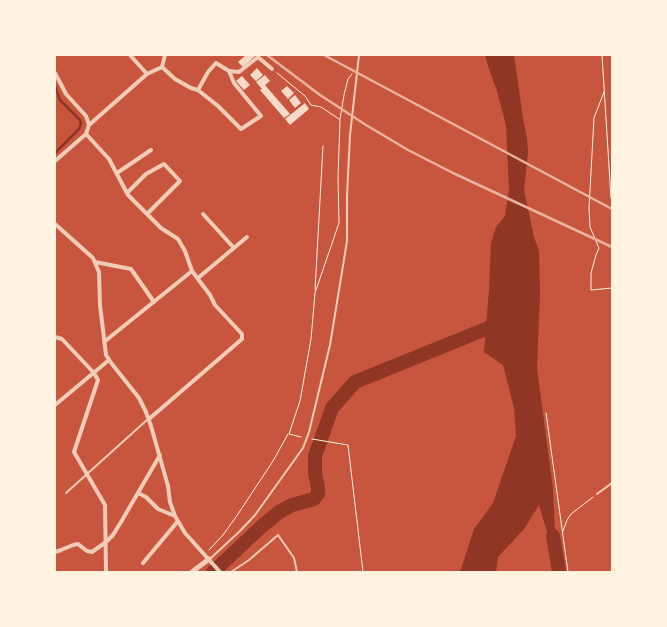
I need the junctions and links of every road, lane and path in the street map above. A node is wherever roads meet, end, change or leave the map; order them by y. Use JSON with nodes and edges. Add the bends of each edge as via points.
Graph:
{"nodes":[{"id":1,"x":130,"y":55,"type":"edge"},
{"id":2,"x":165,"y":55,"type":"edge"},
{"id":3,"x":359,"y":55,"type":"edge"},
{"id":4,"x":602,"y":55,"type":"edge"},
{"id":5,"x":358,"y":65,"type":"junction"},
{"id":6,"x":162,"y":67,"type":"junction"},
{"id":7,"x":272,"y":69,"type":"joint"},
{"id":8,"x":229,"y":71,"type":"junction"},
{"id":9,"x":55,"y":73,"type":"edge"},
{"id":10,"x":146,"y":74,"type":"junction"},
{"id":11,"x":198,"y":90,"type":"junction"},
{"id":12,"x":604,"y":92,"type":"junction"},
{"id":13,"x":340,"y":119,"type":"junction"},
{"id":14,"x":89,"y":125,"type":"junction"},
{"id":15,"x":86,"y":134,"type":"junction"},
{"id":16,"x":607,"y":140,"type":"junction"},
{"id":17,"x":612,"y":140,"type":"edge"},
{"id":18,"x":323,"y":146,"type":"dead end"},
{"id":19,"x":151,"y":150,"type":"dead end"},
{"id":20,"x":55,"y":161,"type":"edge"},
{"id":21,"x":117,"y":173,"type":"junction"},
{"id":22,"x":127,"y":193,"type":"junction"},
{"id":23,"x":611,"y":198,"type":"edge"},
{"id":24,"x":147,"y":214,"type":"junction"},
{"id":25,"x":203,"y":214,"type":"dead end"},
{"id":26,"x":55,"y":224,"type":"edge"},
{"id":27,"x":247,"y":237,"type":"dead end"},
{"id":28,"x":234,"y":248,"type":"junction"},
{"id":29,"x":94,"y":262,"type":"junction"},
{"id":30,"x":192,"y":271,"type":"junction"},
{"id":31,"x":198,"y":278,"type":"junction"},
{"id":32,"x":612,"y":288,"type":"edge"},
{"id":33,"x":315,"y":293,"type":"junction"},
{"id":34,"x":154,"y":302,"type":"junction"},
{"id":35,"x":55,"y":337,"type":"edge"},
{"id":36,"x":104,"y":342,"type":"junction"},
{"id":37,"x":109,"y":360,"type":"junction"},
{"id":38,"x":94,"y":373,"type":"junction"},
{"id":39,"x":55,"y":405,"type":"edge"},
{"id":40,"x":546,"y":413,"type":"dead end"},
{"id":41,"x":149,"y":419,"type":"junction"},
{"id":42,"x":289,"y":434,"type":"junction"},
{"id":43,"x":300,"y":436,"type":"dead end"},
{"id":44,"x":309,"y":438,"type":"dead end"},
{"id":45,"x":160,"y":455,"type":"junction"},
{"id":46,"x":87,"y":475,"type":"junction"},
{"id":47,"x":612,"y":483,"type":"edge"},
{"id":48,"x":66,"y":493,"type":"dead end"},
{"id":49,"x":138,"y":493,"type":"junction"},
{"id":50,"x":597,"y":494,"type":"joint"},
{"id":51,"x":175,"y":516,"type":"junction"},
{"id":52,"x":178,"y":521,"type":"junction"},
{"id":53,"x":563,"y":532,"type":"junction"},
{"id":54,"x":106,"y":542,"type":"junction"},
{"id":55,"x":207,"y":551,"type":"dead end"},
{"id":56,"x":55,"y":552,"type":"edge"},
{"id":57,"x":143,"y":562,"type":"dead end"},
{"id":58,"x":211,"y":562,"type":"junction"},
{"id":59,"x":106,"y":572,"type":"edge"},
{"id":60,"x":192,"y":572,"type":"edge"},
{"id":61,"x":220,"y":572,"type":"edge"},
{"id":62,"x":231,"y":572,"type":"edge"},
{"id":63,"x":298,"y":572,"type":"edge"},
{"id":64,"x":363,"y":572,"type":"edge"},
{"id":65,"x":568,"y":572,"type":"edge"}],
"edges":[{"from":1,"to":10,"type":"street"},
{"from":2,"to":6,"type":"street"},
{"from":3,"to":5,"type":"lane"},
{"from":4,"to":12,"type":"path"},
{"from":5,"to":13,"type":"path","via":[[348,79]]},
{"from":5,"to":58,"type":"lane","via":[[350,134],[347,242],[330,345],[309,432],[303,448],[255,515]]},
{"from":6,"to":10,"type":"street"},
{"from":6,"to":11,"type":"street","via":[[175,79]]},
{"from":7,"to":8,"type":"street","via":[[258,57],[239,72]]},
{"from":7,"to":13,"type":"path","via":[[312,105]]},
{"from":8,"to":11,"type":"street","via":[[216,64]]},
{"from":8,"to":11,"type":"street","via":[[234,83],[261,116],[241,129]]},
{"from":9,"to":14,"type":"street"},
{"from":10,"to":14,"type":"street"},
{"from":12,"to":16,"type":"path"},
{"from":12,"to":32,"type":"path","via":[[594,118],[590,208],[590,227],[600,248],[590,273],[591,290]]},
{"from":13,"to":33,"type":"path","via":[[339,223]]},
{"from":14,"to":15,"type":"street"},
{"from":15,"to":20,"type":"street"},
{"from":15,"to":21,"type":"street"},
{"from":16,"to":17,"type":"path"},
{"from":16,"to":23,"type":"path"},
{"from":18,"to":33,"type":"path"},
{"from":19,"to":21,"type":"street"},
{"from":21,"to":22,"type":"street"},
{"from":22,"to":24,"type":"street"},
{"from":22,"to":24,"type":"street","via":[[146,174],[164,164],[175,175],[180,181]]},
{"from":24,"to":30,"type":"street","via":[[178,239]]},
{"from":25,"to":28,"type":"street"},
{"from":26,"to":29,"type":"street"},
{"from":27,"to":28,"type":"street"},
{"from":28,"to":31,"type":"street"},
{"from":29,"to":34,"type":"street","via":[[131,269]]},
{"from":29,"to":36,"type":"street","via":[[99,272]]},
{"from":30,"to":31,"type":"street"},
{"from":30,"to":34,"type":"street"},
{"from":31,"to":41,"type":"street","via":[[216,305],[242,334],[242,339]]},
{"from":33,"to":42,"type":"path","via":[[300,401]]},
{"from":34,"to":36,"type":"street"},
{"from":35,"to":38,"type":"street","via":[[62,339]]},
{"from":36,"to":37,"type":"street"},
{"from":37,"to":38,"type":"street"},
{"from":37,"to":41,"type":"street","via":[[139,398]]},
{"from":38,"to":39,"type":"street"},
{"from":38,"to":46,"type":"street","via":[[98,380],[74,452]]},
{"from":40,"to":53,"type":"path"},
{"from":41,"to":45,"type":"street"},
{"from":41,"to":46,"type":"lane"},
{"from":42,"to":43,"type":"path"},
{"from":42,"to":55,"type":"path","via":[[223,535]]},
{"from":44,"to":64,"type":"path","via":[[348,445]]},
{"from":45,"to":49,"type":"street"},
{"from":45,"to":51,"type":"street"},
{"from":46,"to":48,"type":"lane"},
{"from":46,"to":54,"type":"street","via":[[105,505]]},
{"from":47,"to":50,"type":"lane"},
{"from":49,"to":51,"type":"street","via":[[158,509]]},
{"from":49,"to":54,"type":"street"},
{"from":50,"to":53,"type":"path","via":[[571,514]]},
{"from":51,"to":52,"type":"street"},
{"from":52,"to":57,"type":"street"},
{"from":52,"to":58,"type":"street"},
{"from":53,"to":65,"type":"path"},
{"from":54,"to":56,"type":"street","via":[[92,552],[78,544]]},
{"from":54,"to":59,"type":"street"},
{"from":58,"to":60,"type":"street"},
{"from":58,"to":61,"type":"street"},
{"from":62,"to":63,"type":"lane","via":[[278,535],[294,558]]}]}
